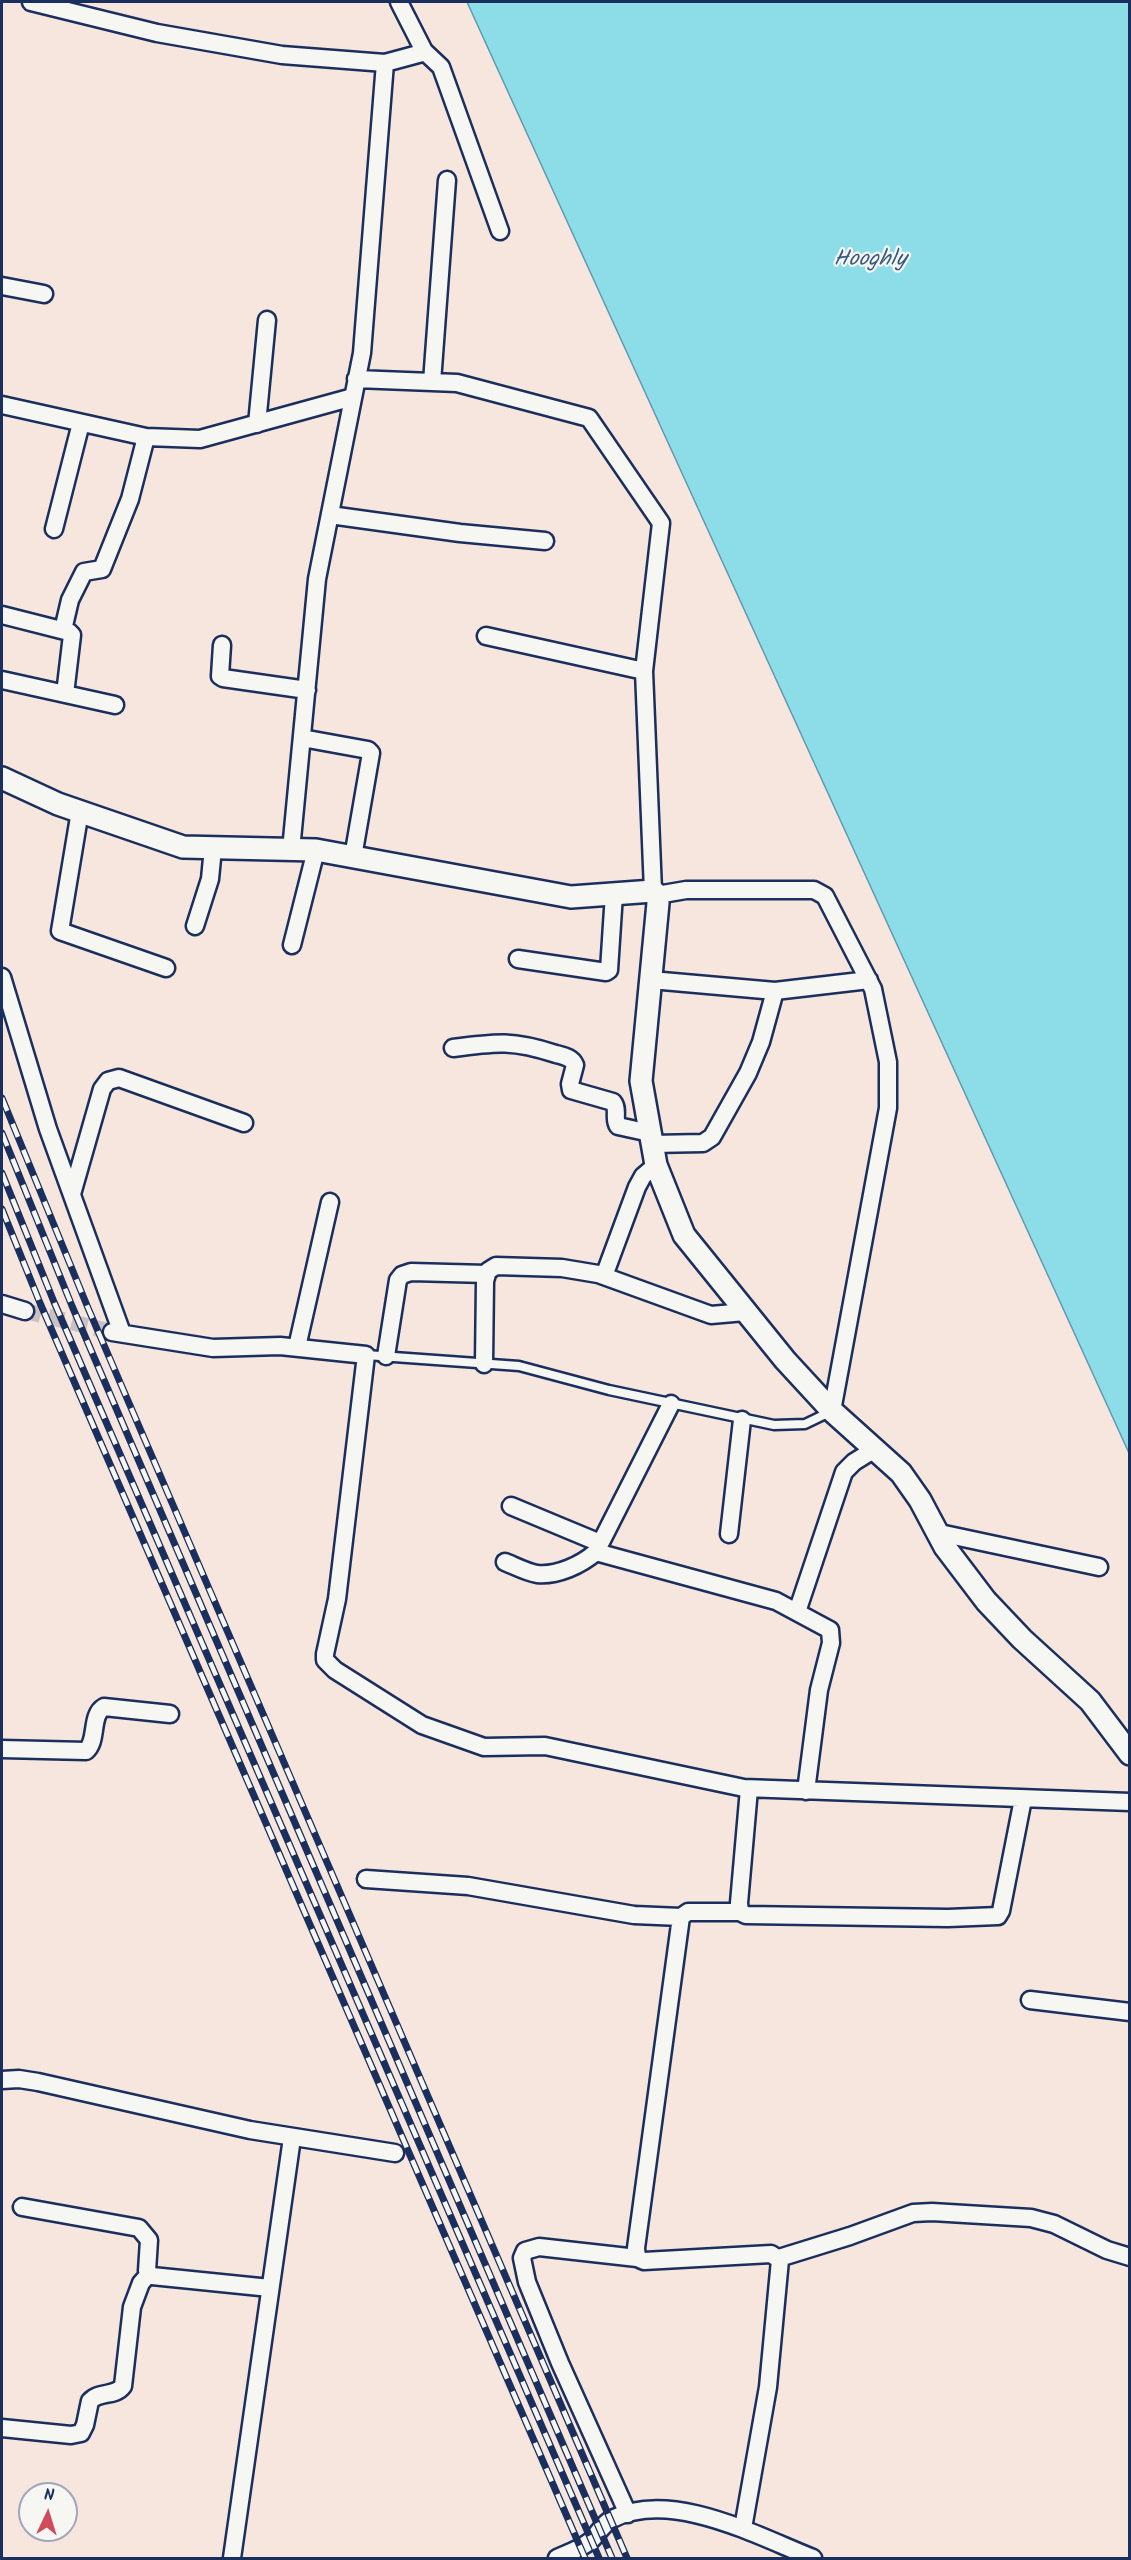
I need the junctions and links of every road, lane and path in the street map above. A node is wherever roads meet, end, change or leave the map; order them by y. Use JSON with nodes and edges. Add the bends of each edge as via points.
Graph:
{"nodes":[{"id":1,"x":31,"y":2,"type":"edge"},
{"id":2,"x":399,"y":2,"type":"edge"},
{"id":3,"x":424,"y":51,"type":"junction"},
{"id":4,"x":385,"y":63,"type":"junction"},
{"id":5,"x":447,"y":180,"type":"dead end"},
{"id":6,"x":500,"y":231,"type":"dead end"},
{"id":7,"x":2,"y":286,"type":"edge"},
{"id":8,"x":44,"y":294,"type":"dead end"},
{"id":9,"x":267,"y":320,"type":"dead end"},
{"id":10,"x":356,"y":380,"type":"junction"},
{"id":11,"x":432,"y":382,"type":"junction"},
{"id":12,"x":353,"y":397,"type":"junction"},
{"id":13,"x":2,"y":405,"type":"edge"},
{"id":14,"x":81,"y":423,"type":"junction"},
{"id":15,"x":257,"y":424,"type":"junction"},
{"id":16,"x":146,"y":437,"type":"junction"},
{"id":17,"x":330,"y":514,"type":"junction"},
{"id":18,"x":54,"y":529,"type":"dead end"},
{"id":19,"x":545,"y":541,"type":"dead end"},
{"id":20,"x":2,"y":615,"type":"edge"},
{"id":21,"x":63,"y":630,"type":"junction"},
{"id":22,"x":486,"y":636,"type":"dead end"},
{"id":23,"x":222,"y":645,"type":"dead end"},
{"id":24,"x":644,"y":672,"type":"junction"},
{"id":25,"x":2,"y":681,"type":"edge"},
{"id":26,"x":307,"y":690,"type":"junction"},
{"id":27,"x":65,"y":694,"type":"junction"},
{"id":28,"x":115,"y":705,"type":"dead end"},
{"id":29,"x":302,"y":738,"type":"junction"},
{"id":30,"x":2,"y":778,"type":"edge"},
{"id":31,"x":80,"y":811,"type":"junction"},
{"id":32,"x":213,"y":848,"type":"junction"},
{"id":33,"x":291,"y":850,"type":"junction"},
{"id":34,"x":316,"y":850,"type":"junction"},
{"id":35,"x":353,"y":857,"type":"junction"},
{"id":36,"x":655,"y":893,"type":"junction"},
{"id":37,"x":614,"y":894,"type":"junction"},
{"id":38,"x":195,"y":926,"type":"dead end"},
{"id":39,"x":292,"y":945,"type":"dead end"},
{"id":40,"x":518,"y":959,"type":"dead end"},
{"id":41,"x":166,"y":968,"type":"dead end"},
{"id":42,"x":2,"y":977,"type":"edge"},
{"id":43,"x":651,"y":980,"type":"junction"},
{"id":44,"x":869,"y":980,"type":"junction"},
{"id":45,"x":775,"y":991,"type":"junction"},
{"id":46,"x":453,"y":1048,"type":"dead end"},
{"id":47,"x":244,"y":1123,"type":"dead end"},
{"id":48,"x":651,"y":1138,"type":"junction"},
{"id":49,"x":656,"y":1165,"type":"junction"},
{"id":50,"x":72,"y":1194,"type":"junction"},
{"id":51,"x":330,"y":1202,"type":"dead end"},
{"id":52,"x":487,"y":1274,"type":"junction"},
{"id":53,"x":604,"y":1276,"type":"junction"},
{"id":54,"x":2,"y":1304,"type":"edge"},
{"id":55,"x":25,"y":1311,"type":"tunnel mouth"},
{"id":56,"x":745,"y":1312,"type":"junction"},
{"id":57,"x":297,"y":1347,"type":"junction"},
{"id":58,"x":366,"y":1355,"type":"junction"},
{"id":59,"x":386,"y":1356,"type":"junction"},
{"id":60,"x":484,"y":1364,"type":"junction"},
{"id":61,"x":671,"y":1404,"type":"junction"},
{"id":62,"x":832,"y":1411,"type":"junction"},
{"id":63,"x":742,"y":1420,"type":"junction"},
{"id":64,"x":874,"y":1449,"type":"junction"},
{"id":65,"x":511,"y":1506,"type":"dead end"},
{"id":66,"x":934,"y":1532,"type":"junction"},
{"id":67,"x":729,"y":1534,"type":"dead end"},
{"id":68,"x":598,"y":1547,"type":"junction"},
{"id":69,"x":505,"y":1562,"type":"dead end"},
{"id":70,"x":1099,"y":1567,"type":"dead end"},
{"id":71,"x":797,"y":1612,"type":"junction"},
{"id":72,"x":170,"y":1714,"type":"dead end"},
{"id":73,"x":2,"y":1749,"type":"edge"},
{"id":74,"x":1130,"y":1754,"type":"edge"},
{"id":75,"x":749,"y":1789,"type":"junction"},
{"id":76,"x":806,"y":1791,"type":"junction"},
{"id":77,"x":1023,"y":1799,"type":"junction"},
{"id":78,"x":1130,"y":1802,"type":"edge"},
{"id":79,"x":366,"y":1879,"type":"dead end"},
{"id":80,"x":740,"y":1912,"type":"junction"},
{"id":81,"x":681,"y":1917,"type":"junction"},
{"id":82,"x":1030,"y":2000,"type":"dead end"},
{"id":83,"x":1130,"y":2012,"type":"edge"},
{"id":84,"x":2,"y":2080,"type":"edge"},
{"id":85,"x":292,"y":2138,"type":"junction"},
{"id":86,"x":395,"y":2153,"type":"dead end"},
{"id":87,"x":22,"y":2207,"type":"dead end"},
{"id":88,"x":1130,"y":2257,"type":"edge"},
{"id":89,"x":637,"y":2258,"type":"junction"},
{"id":90,"x":779,"y":2258,"type":"junction"},
{"id":91,"x":149,"y":2274,"type":"junction"},
{"id":92,"x":270,"y":2288,"type":"junction"},
{"id":93,"x":2,"y":2428,"type":"edge"},
{"id":94,"x":627,"y":2514,"type":"junction"},
{"id":95,"x":743,"y":2528,"type":"junction"},
{"id":96,"x":576,"y":2554,"type":"edge"},
{"id":97,"x":232,"y":2559,"type":"edge"},
{"id":98,"x":557,"y":2559,"type":"edge"},
{"id":99,"x":813,"y":2559,"type":"edge"}],
"edges":[{"from":1,"to":4,"type":"street","via":[[157,33],[282,56]]},
{"from":2,"to":3,"type":"street"},
{"from":3,"to":4,"type":"street"},
{"from":3,"to":6,"type":"street","via":[[441,67]]},
{"from":4,"to":10,"type":"street","via":[[362,352]]},
{"from":5,"to":11,"type":"street"},
{"from":7,"to":8,"type":"street"},
{"from":9,"to":15,"type":"street"},
{"from":10,"to":11,"type":"street"},
{"from":10,"to":12,"type":"street"},
{"from":11,"to":24,"type":"street","via":[[457,383],[589,418],[661,523]]},
{"from":12,"to":15,"type":"street"},
{"from":12,"to":17,"type":"street"},
{"from":13,"to":14,"type":"street"},
{"from":14,"to":16,"type":"street"},
{"from":14,"to":18,"type":"street"},
{"from":15,"to":16,"type":"street","via":[[200,440]]},
{"from":16,"to":21,"type":"street","via":[[130,499],[102,569],[84,572],[70,600]]},
{"from":17,"to":19,"type":"street"},
{"from":17,"to":26,"type":"street","via":[[317,579]]},
{"from":20,"to":21,"type":"street"},
{"from":21,"to":27,"type":"street","via":[[72,635]]},
{"from":22,"to":24,"type":"street"},
{"from":23,"to":26,"type":"street","via":[[223,678]]},
{"from":24,"to":36,"type":"street"},
{"from":25,"to":27,"type":"street"},
{"from":26,"to":29,"type":"street"},
{"from":27,"to":28,"type":"street"},
{"from":29,"to":33,"type":"street"},
{"from":29,"to":35,"type":"street","via":[[371,753]]},
{"from":30,"to":31,"type":"street"},
{"from":31,"to":32,"type":"street","via":[[183,847]]},
{"from":31,"to":41,"type":"street","via":[[60,931]]},
{"from":32,"to":33,"type":"street"},
{"from":32,"to":38,"type":"street","via":[[210,879]]},
{"from":33,"to":34,"type":"street"},
{"from":34,"to":35,"type":"street"},
{"from":34,"to":39,"type":"street"},
{"from":35,"to":37,"type":"street","via":[[571,897]]},
{"from":36,"to":37,"type":"street"},
{"from":36,"to":43,"type":"street"},
{"from":36,"to":44,"type":"street","via":[[821,892]]},
{"from":37,"to":40,"type":"street","via":[[609,970]]},
{"from":42,"to":50,"type":"street"},
{"from":43,"to":45,"type":"street"},
{"from":43,"to":48,"type":"street","via":[[641,1081]]},
{"from":44,"to":45,"type":"street"},
{"from":44,"to":62,"type":"street","via":[[888,1062],[888,1108]]},
{"from":45,"to":48,"type":"street","via":[[748,1073],[712,1137],[703,1143]]},
{"from":46,"to":48,"type":"street","via":[[508,1042],[573,1060],[571,1090],[613,1102],[617,1124]]},
{"from":47,"to":50,"type":"street","via":[[119,1078],[108,1081],[102,1089]]},
{"from":48,"to":49,"type":"street"},
{"from":49,"to":53,"type":"street","via":[[637,1187]]},
{"from":49,"to":56,"type":"street","via":[[684,1235]]},
{"from":50,"to":57,"type":"street","via":[[117,1333],[213,1348]]},
{"from":51,"to":57,"type":"street"},
{"from":52,"to":53,"type":"street","via":[[496,1266],[562,1268]]},
{"from":52,"to":59,"type":"street","via":[[402,1275]]},
{"from":52,"to":60,"type":"street"},
{"from":53,"to":56,"type":"street","via":[[711,1315]]},
{"from":54,"to":55,"type":"street"},
{"from":56,"to":62,"type":"street"},
{"from":57,"to":58,"type":"street"},
{"from":58,"to":59,"type":"lane"},
{"from":58,"to":75,"type":"street","via":[[337,1599],[324,1654],[329,1665],[422,1725],[481,1747],[545,1746]]},
{"from":59,"to":60,"type":"lane"},
{"from":60,"to":61,"type":"lane","via":[[519,1366]]},
{"from":61,"to":63,"type":"lane"},
{"from":61,"to":68,"type":"street"},
{"from":62,"to":63,"type":"lane","via":[[811,1422],[790,1426]]},
{"from":62,"to":64,"type":"street"},
{"from":63,"to":67,"type":"street"},
{"from":64,"to":66,"type":"street","via":[[909,1482]]},
{"from":64,"to":71,"type":"street","via":[[844,1472]]},
{"from":65,"to":68,"type":"street"},
{"from":66,"to":70,"type":"street"},
{"from":66,"to":74,"type":"street","via":[[986,1601],[1090,1701]]},
{"from":68,"to":69,"type":"street","via":[[586,1560],[539,1574]]},
{"from":68,"to":71,"type":"street","via":[[769,1599]]},
{"from":71,"to":76,"type":"street","via":[[825,1626],[831,1636],[817,1701]]},
{"from":72,"to":73,"type":"street","via":[[104,1707],[98,1712],[86,1751]]},
{"from":75,"to":76,"type":"street"},
{"from":75,"to":80,"type":"street"},
{"from":76,"to":77,"type":"street"},
{"from":77,"to":78,"type":"street"},
{"from":77,"to":80,"type":"street","via":[[998,1916]]},
{"from":79,"to":81,"type":"street","via":[[468,1886],[634,1915]]},
{"from":80,"to":81,"type":"street","via":[[688,1912]]},
{"from":81,"to":89,"type":"street"},
{"from":82,"to":83,"type":"street"},
{"from":84,"to":85,"type":"street","via":[[38,2082]]},
{"from":85,"to":86,"type":"street"},
{"from":85,"to":92,"type":"street"},
{"from":87,"to":91,"type":"street","via":[[139,2228],[150,2244]]},
{"from":88,"to":90,"type":"street","via":[[1031,2218],[932,2212],[913,2213]]},
{"from":89,"to":90,"type":"street","via":[[771,2254]]},
{"from":89,"to":94,"type":"street","via":[[539,2247],[525,2251],[522,2258],[527,2282],[560,2363]]},
{"from":90,"to":95,"type":"street","via":[[768,2387]]},
{"from":91,"to":92,"type":"street"},
{"from":91,"to":93,"type":"street","via":[[132,2307],[123,2386],[116,2392],[93,2397],[81,2433],[71,2436]]},
{"from":92,"to":97,"type":"street"},
{"from":94,"to":95,"type":"street","via":[[675,2511]]},
{"from":94,"to":96,"type":"street","via":[[611,2519]]},
{"from":95,"to":99,"type":"street"},
{"from":96,"to":98,"type":"street"}]}
